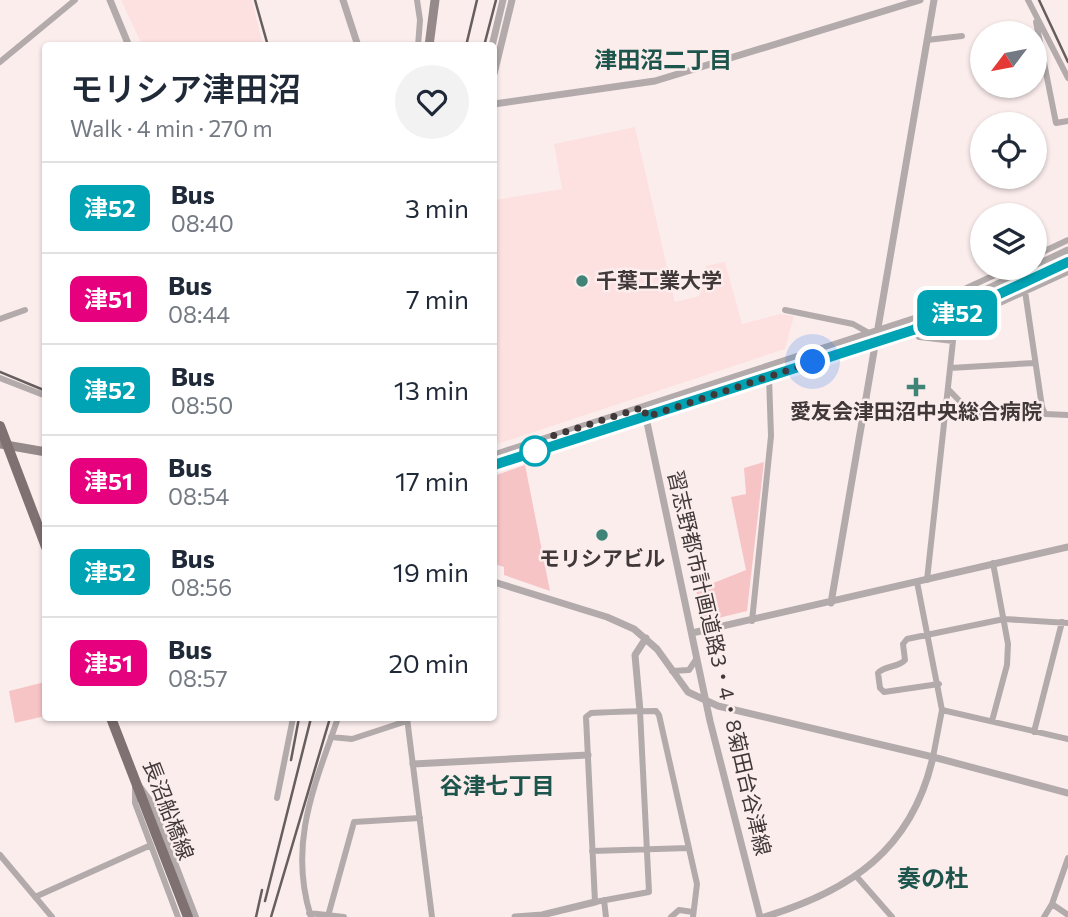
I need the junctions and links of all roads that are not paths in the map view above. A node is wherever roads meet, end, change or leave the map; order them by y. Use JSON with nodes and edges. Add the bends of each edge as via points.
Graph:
{"nodes":[{"id":1,"x":75,"y":0,"type":"edge"},
{"id":2,"x":110,"y":0,"type":"edge"},
{"id":3,"x":343,"y":0,"type":"edge"},
{"id":4,"x":417,"y":0,"type":"edge"},
{"id":5,"x":435,"y":0,"type":"edge"},
{"id":6,"x":503,"y":0,"type":"edge"},
{"id":7,"x":512,"y":0,"type":"edge"},
{"id":8,"x":920,"y":0,"type":"edge"},
{"id":9,"x":934,"y":0,"type":"edge"},
{"id":10,"x":1028,"y":0,"type":"edge"},
{"id":11,"x":1036,"y":21,"type":"edge"},
{"id":12,"x":962,"y":36,"type":"dead end"},
{"id":13,"x":927,"y":40,"type":"junction"},
{"id":14,"x":1047,"y":41,"type":"edge"},
{"id":15,"x":127,"y":42,"type":"edge"},
{"id":16,"x":357,"y":42,"type":"edge"},
{"id":17,"x":418,"y":42,"type":"edge"},
{"id":18,"x":430,"y":42,"type":"edge"},
{"id":19,"x":493,"y":42,"type":"edge"},
{"id":20,"x":0,"y":62,"type":"edge"},
{"id":21,"x":497,"y":62,"type":"edge"},
{"id":22,"x":1047,"y":78,"type":"edge"},
{"id":23,"x":1068,"y":78,"type":"edge"},
{"id":24,"x":497,"y":104,"type":"edge"},
{"id":25,"x":1068,"y":121,"type":"edge"},
{"id":26,"x":1068,"y":240,"type":"edge"},
{"id":27,"x":1047,"y":250,"type":"edge"},
{"id":28,"x":1068,"y":250,"type":"edge"},
{"id":29,"x":1047,"y":260,"type":"edge"},
{"id":30,"x":1068,"y":262,"type":"edge"},
{"id":31,"x":1068,"y":272,"type":"edge"},
{"id":32,"x":984,"y":280,"type":"edge"},
{"id":33,"x":1006,"y":280,"type":"edge"},
{"id":34,"x":1026,"y":291,"type":"junction"},
{"id":35,"x":960,"y":302,"type":"junction"},
{"id":36,"x":972,"y":307,"type":"junction"},
{"id":37,"x":25,"y":310,"type":"dead end"},
{"id":38,"x":785,"y":310,"type":"dead end"},
{"id":39,"x":954,"y":314,"type":"junction"},
{"id":40,"x":0,"y":319,"type":"edge"},
{"id":41,"x":913,"y":330,"type":"junction"},
{"id":42,"x":873,"y":331,"type":"junction"},
{"id":43,"x":874,"y":341,"type":"junction"},
{"id":44,"x":953,"y":341,"type":"junction"},
{"id":45,"x":1034,"y":363,"type":"junction"},
{"id":46,"x":950,"y":368,"type":"junction"},
{"id":47,"x":769,"y":377,"type":"junction"},
{"id":48,"x":0,"y":378,"type":"edge"},
{"id":49,"x":948,"y":390,"type":"junction"},
{"id":50,"x":42,"y":394,"type":"edge"},
{"id":51,"x":644,"y":407,"type":"junction"},
{"id":52,"x":1042,"y":407,"type":"junction"},
{"id":53,"x":1068,"y":415,"type":"edge"},
{"id":54,"x":646,"y":417,"type":"junction"},
{"id":55,"x":0,"y":426,"type":"edge"},
{"id":56,"x":4,"y":444,"type":"edge"},
{"id":57,"x":42,"y":451,"type":"edge"},
{"id":58,"x":497,"y":453,"type":"edge"},
{"id":59,"x":497,"y":464,"type":"edge"},
{"id":60,"x":42,"y":537,"type":"edge"},
{"id":61,"x":1068,"y":547,"type":"edge"},
{"id":62,"x":993,"y":563,"type":"junction"},
{"id":63,"x":927,"y":580,"type":"junction"},
{"id":64,"x":917,"y":582,"type":"junction"},
{"id":65,"x":497,"y":583,"type":"edge"},
{"id":66,"x":831,"y":603,"type":"junction"},
{"id":67,"x":1004,"y":619,"type":"junction"},
{"id":68,"x":752,"y":621,"type":"junction"},
{"id":69,"x":1065,"y":623,"type":"edge"},
{"id":70,"x":692,"y":633,"type":"junction"},
{"id":71,"x":929,"y":634,"type":"junction"},
{"id":72,"x":646,"y":638,"type":"junction"},
{"id":73,"x":697,"y":658,"type":"junction"},
{"id":74,"x":672,"y":671,"type":"junction"},
{"id":75,"x":939,"y":684,"type":"junction"},
{"id":76,"x":707,"y":702,"type":"junction"},
{"id":77,"x":942,"y":710,"type":"junction"},
{"id":78,"x":640,"y":711,"type":"junction"},
{"id":79,"x":112,"y":721,"type":"edge"},
{"id":80,"x":292,"y":721,"type":"edge"},
{"id":81,"x":337,"y":721,"type":"edge"},
{"id":82,"x":402,"y":721,"type":"edge"},
{"id":83,"x":407,"y":721,"type":"edge"},
{"id":84,"x":992,"y":721,"type":"junction"},
{"id":85,"x":1034,"y":732,"type":"junction"},
{"id":86,"x":331,"y":737,"type":"junction"},
{"id":87,"x":1068,"y":739,"type":"edge"},
{"id":88,"x":588,"y":755,"type":"junction"},
{"id":89,"x":933,"y":757,"type":"junction"},
{"id":90,"x":413,"y":764,"type":"junction"},
{"id":91,"x":135,"y":781,"type":"junction"},
{"id":92,"x":1068,"y":793,"type":"edge"},
{"id":93,"x":277,"y":798,"type":"dead end"},
{"id":94,"x":420,"y":818,"type":"junction"},
{"id":95,"x":151,"y":845,"type":"junction"},
{"id":96,"x":689,"y":848,"type":"junction"},
{"id":97,"x":647,"y":849,"type":"junction"},
{"id":98,"x":592,"y":851,"type":"junction"},
{"id":99,"x":0,"y":855,"type":"edge"},
{"id":100,"x":1068,"y":858,"type":"edge"},
{"id":101,"x":857,"y":877,"type":"junction"},
{"id":102,"x":35,"y":897,"type":"junction"},
{"id":103,"x":604,"y":900,"type":"junction"},
{"id":104,"x":594,"y":902,"type":"junction"},
{"id":105,"x":1052,"y":904,"type":"junction"},
{"id":106,"x":310,"y":915,"type":"edge"},
{"id":107,"x":693,"y":915,"type":"edge"},
{"id":108,"x":1068,"y":915,"type":"edge"},
{"id":109,"x":328,"y":916,"type":"edge"},
{"id":110,"x":545,"y":916,"type":"edge"},
{"id":111,"x":52,"y":917,"type":"edge"},
{"id":112,"x":178,"y":917,"type":"edge"},
{"id":113,"x":188,"y":917,"type":"edge"},
{"id":114,"x":196,"y":917,"type":"edge"},
{"id":115,"x":344,"y":917,"type":"edge"},
{"id":116,"x":432,"y":917,"type":"edge"},
{"id":117,"x":516,"y":917,"type":"edge"},
{"id":118,"x":606,"y":917,"type":"edge"},
{"id":119,"x":671,"y":917,"type":"edge"},
{"id":120,"x":762,"y":917,"type":"edge"},
{"id":121,"x":892,"y":917,"type":"edge"},
{"id":122,"x":1044,"y":917,"type":"edge"}],
"edges":[{"from":1,"to":20,"type":"street"},
{"from":2,"to":15,"type":"street"},
{"from":3,"to":16,"type":"street"},
{"from":4,"to":17,"type":"street"},
{"from":5,"to":18,"type":"main road"},
{"from":6,"to":19,"type":"street"},
{"from":7,"to":21,"type":"street"},
{"from":8,"to":24,"type":"street","via":[[655,81]]},
{"from":9,"to":13,"type":"street"},
{"from":10,"to":11,"type":"street"},
{"from":12,"to":13,"type":"street"},
{"from":13,"to":42,"type":"street"},
{"from":14,"to":23,"type":"street"},
{"from":22,"to":25,"type":"street","via":[[1056,123]]},
{"from":26,"to":27,"type":"street"},
{"from":28,"to":29,"type":"street"},
{"from":30,"to":36,"type":"street"},
{"from":31,"to":34,"type":"street"},
{"from":32,"to":35,"type":"street","via":[[960,291]]},
{"from":33,"to":35,"type":"street"},
{"from":34,"to":36,"type":"street","via":[[980,312]]},
{"from":34,"to":45,"type":"street"},
{"from":35,"to":42,"type":"street"},
{"from":36,"to":39,"type":"street"},
{"from":37,"to":40,"type":"street"},
{"from":38,"to":42,"type":"street"},
{"from":39,"to":41,"type":"street"},
{"from":39,"to":44,"type":"street"},
{"from":41,"to":43,"type":"street"},
{"from":41,"to":44,"type":"street","via":[[919,337]]},
{"from":42,"to":43,"type":"street"},
{"from":42,"to":51,"type":"street"},
{"from":43,"to":47,"type":"street"},
{"from":43,"to":66,"type":"street"},
{"from":44,"to":46,"type":"street"},
{"from":45,"to":46,"type":"street"},
{"from":45,"to":52,"type":"street"},
{"from":46,"to":49,"type":"street"},
{"from":47,"to":54,"type":"street"},
{"from":47,"to":68,"type":"street","via":[[771,436]]},
{"from":48,"to":50,"type":"street"},
{"from":49,"to":52,"type":"street","via":[[974,416]]},
{"from":49,"to":63,"type":"street"},
{"from":51,"to":54,"type":"street","name":"習志野都市計画道路3・4・8菊田台谷津線"},
{"from":51,"to":58,"type":"street"},
{"from":52,"to":53,"type":"street","via":[[1045,414]]},
{"from":54,"to":59,"type":"street"},
{"from":54,"to":70,"type":"street","name":"習志野都市計画道路3・4・8菊田台谷津線"},
{"from":55,"to":56,"type":"main road"},
{"from":56,"to":57,"type":"main road"},
{"from":56,"to":60,"type":"main road"},
{"from":61,"to":62,"type":"street"},
{"from":62,"to":63,"type":"street"},
{"from":62,"to":67,"type":"street"},
{"from":63,"to":64,"type":"street"},
{"from":64,"to":66,"type":"street"},
{"from":64,"to":71,"type":"street"},
{"from":65,"to":72,"type":"street","via":[[607,617]]},
{"from":66,"to":68,"type":"street"},
{"from":67,"to":69,"type":"street"},
{"from":67,"to":71,"type":"street"},
{"from":67,"to":84,"type":"street","via":[[1007,665]]},
{"from":68,"to":70,"type":"street"},
{"from":69,"to":85,"type":"street"},
{"from":70,"to":73,"type":"street","name":"習志野都市計画道路3・4・8菊田台谷津線"},
{"from":71,"to":75,"type":"street"},
{"from":71,"to":75,"type":"street","via":[[902,644],[905,660],[878,673],[880,688],[884,692]]},
{"from":72,"to":74,"type":"street"},
{"from":72,"to":78,"type":"street","via":[[635,655]]},
{"from":73,"to":74,"type":"street","via":[[689,670]]},
{"from":73,"to":76,"type":"street","name":"習志野都市計画道路3・4・8菊田台谷津線"},
{"from":74,"to":76,"type":"street","via":[[688,692]]},
{"from":75,"to":77,"type":"street"},
{"from":76,"to":89,"type":"street"},
{"from":76,"to":120,"type":"street","name":"習志野都市計画道路3・4・8菊田台谷津線"},
{"from":77,"to":84,"type":"street"},
{"from":77,"to":89,"type":"street"},
{"from":78,"to":88,"type":"street","via":[[586,717]]},
{"from":78,"to":96,"type":"street","via":[[659,715]]},
{"from":78,"to":97,"type":"street"},
{"from":79,"to":91,"type":"main road","name":"長沼船橋線"},
{"from":80,"to":93,"type":"street"},
{"from":81,"to":86,"type":"street"},
{"from":82,"to":86,"type":"street","via":[[352,739]]},
{"from":83,"to":90,"type":"street"},
{"from":84,"to":85,"type":"street"},
{"from":85,"to":87,"type":"street"},
{"from":86,"to":106,"type":"street","via":[[306,817],[300,859]]},
{"from":88,"to":90,"type":"street"},
{"from":88,"to":98,"type":"street"},
{"from":89,"to":92,"type":"street"},
{"from":89,"to":101,"type":"street","via":[[925,786],[906,823],[884,853]]},
{"from":90,"to":94,"type":"street"},
{"from":91,"to":95,"type":"street","via":[[135,803]]},
{"from":91,"to":113,"type":"main road","name":"長沼船橋線"},
{"from":91,"to":114,"type":"street","via":[[152,803]]},
{"from":94,"to":109,"type":"street","via":[[354,822]]},
{"from":94,"to":116,"type":"street"},
{"from":95,"to":102,"type":"street"},
{"from":95,"to":112,"type":"street"},
{"from":96,"to":97,"type":"street"},
{"from":96,"to":107,"type":"street","via":[[698,895]]},
{"from":97,"to":98,"type":"street"},
{"from":97,"to":103,"type":"street","via":[[649,892]]},
{"from":98,"to":104,"type":"street"},
{"from":99,"to":102,"type":"street"},
{"from":100,"to":105,"type":"street"},
{"from":101,"to":120,"type":"street","via":[[819,898]]},
{"from":101,"to":121,"type":"street"},
{"from":102,"to":111,"type":"street"},
{"from":103,"to":104,"type":"street"},
{"from":103,"to":118,"type":"street"},
{"from":104,"to":110,"type":"street"},
{"from":105,"to":108,"type":"street"},
{"from":105,"to":122,"type":"street"},
{"from":106,"to":109,"type":"street"},
{"from":107,"to":119,"type":"street","via":[[679,910]]},
{"from":109,"to":115,"type":"street"},
{"from":110,"to":117,"type":"street"}]}
